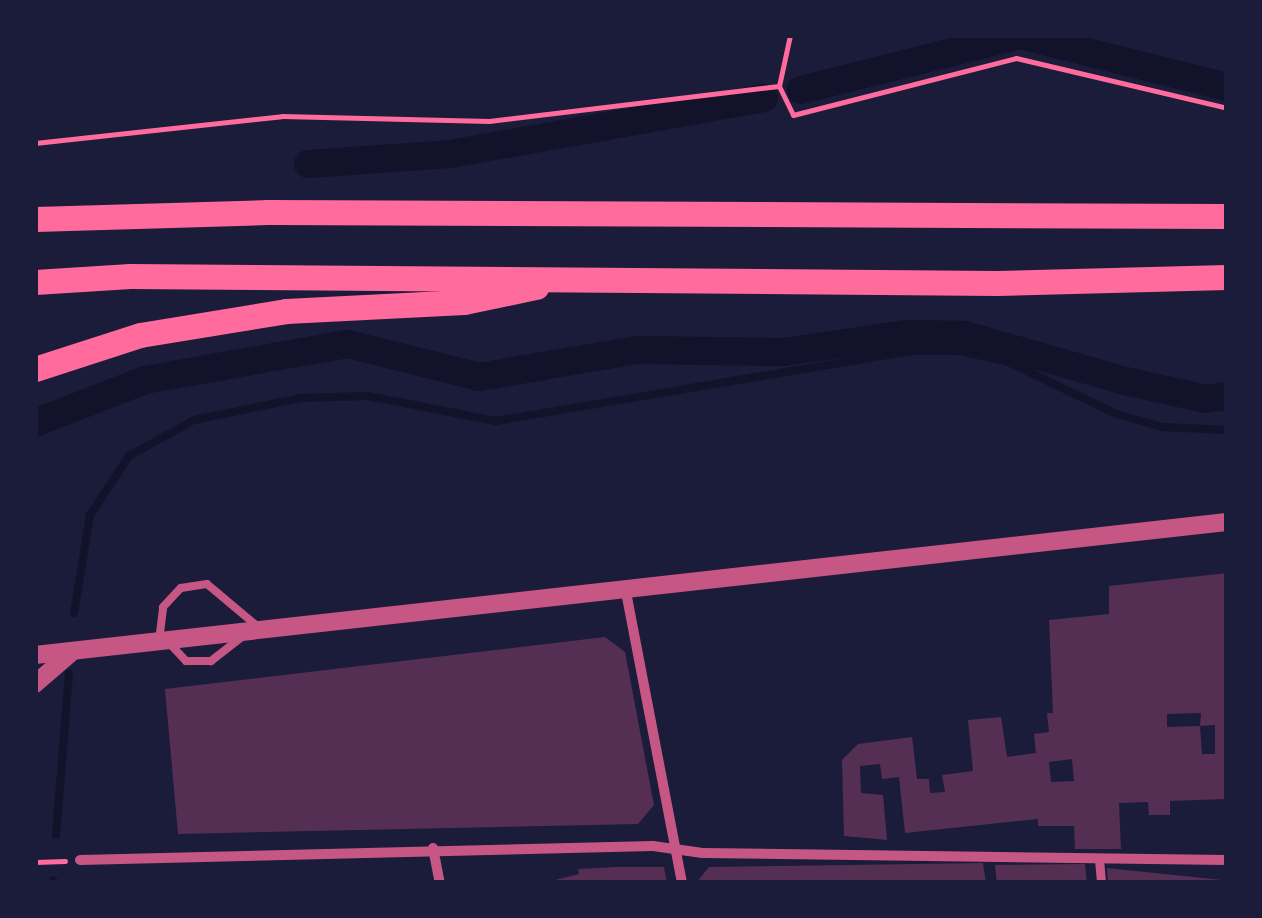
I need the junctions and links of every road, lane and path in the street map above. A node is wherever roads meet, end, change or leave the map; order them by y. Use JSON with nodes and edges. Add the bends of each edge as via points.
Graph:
{"nodes":[{"id":1,"x":790,"y":35,"type":"edge"},
{"id":2,"x":779,"y":86,"type":"junction"},
{"id":3,"x":1227,"y":108,"type":"edge"},
{"id":4,"x":35,"y":143,"type":"edge"},
{"id":5,"x":1227,"y":216,"type":"edge"},
{"id":6,"x":35,"y":219,"type":"edge"},
{"id":7,"x":586,"y":277,"type":"junction"},
{"id":8,"x":1227,"y":277,"type":"edge"},
{"id":9,"x":35,"y":282,"type":"edge"},
{"id":10,"x":35,"y":369,"type":"edge"},
{"id":11,"x":1227,"y":522,"type":"edge"},
{"id":12,"x":626,"y":592,"type":"junction"},
{"id":13,"x":254,"y":630,"type":"junction"},
{"id":14,"x":163,"y":638,"type":"junction"},
{"id":15,"x":81,"y":646,"type":"junction"},
{"id":16,"x":35,"y":655,"type":"edge"},
{"id":17,"x":35,"y":684,"type":"edge"},
{"id":18,"x":433,"y":848,"type":"junction"},
{"id":19,"x":676,"y":849,"type":"junction"},
{"id":20,"x":1100,"y":858,"type":"junction"},
{"id":21,"x":80,"y":860,"type":"joint"},
{"id":22,"x":1227,"y":860,"type":"edge"},
{"id":23,"x":35,"y":862,"type":"edge"},
{"id":24,"x":440,"y":883,"type":"edge"},
{"id":25,"x":682,"y":883,"type":"edge"},
{"id":26,"x":1100,"y":883,"type":"edge"}],
"edges":[{"from":1,"to":2,"type":"path"},
{"from":2,"to":3,"type":"path","via":[[793,116],[1016,58]]},
{"from":2,"to":4,"type":"path","via":[[489,121],[282,116]]},
{"from":5,"to":6,"type":"highway","via":[[268,212]]},
{"from":7,"to":8,"type":"highway"},
{"from":7,"to":9,"type":"highway","via":[[130,276]]},
{"from":7,"to":10,"type":"highway","via":[[464,302],[286,312],[140,336]]},
{"from":11,"to":12,"type":"street"},
{"from":12,"to":13,"type":"street"},
{"from":12,"to":19,"type":"street"},
{"from":13,"to":14,"type":"street"},
{"from":13,"to":14,"type":"lane","via":[[223,656],[198,663],[174,654]]},
{"from":13,"to":14,"type":"lane","via":[[220,589],[194,584],[163,607]]},
{"from":14,"to":15,"type":"street"},
{"from":15,"to":16,"type":"street"},
{"from":15,"to":17,"type":"street","via":[[48,666]]},
{"from":18,"to":19,"type":"street"},
{"from":18,"to":21,"type":"street"},
{"from":18,"to":24,"type":"street"},
{"from":19,"to":20,"type":"street"},
{"from":19,"to":25,"type":"street"},
{"from":20,"to":22,"type":"street"},
{"from":20,"to":26,"type":"street"},
{"from":21,"to":23,"type":"path"}]}
